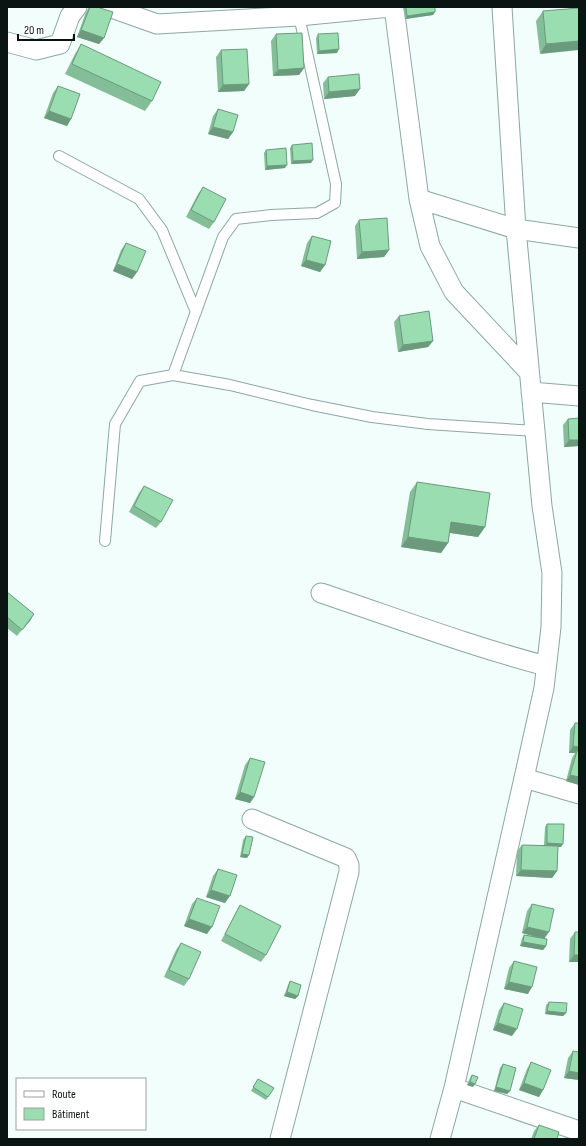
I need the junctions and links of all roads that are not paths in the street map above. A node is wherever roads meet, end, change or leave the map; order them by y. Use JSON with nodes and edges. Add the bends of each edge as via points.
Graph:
{"nodes":[{"id":1,"x":77,"y":7,"type":"edge"},
{"id":2,"x":109,"y":7,"type":"edge"},
{"id":3,"x":390,"y":7,"type":"edge"},
{"id":4,"x":394,"y":7,"type":"edge"},
{"id":5,"x":502,"y":7,"type":"edge"},
{"id":6,"x":170,"y":15,"type":"edge"},
{"id":7,"x":299,"y":16,"type":"junction"},
{"id":8,"x":7,"y":42,"type":"edge"},
{"id":9,"x":59,"y":156,"type":"dead end"},
{"id":10,"x":419,"y":199,"type":"junction"},
{"id":11,"x":516,"y":229,"type":"junction"},
{"id":12,"x":579,"y":238,"type":"edge"},
{"id":13,"x":196,"y":312,"type":"junction"},
{"id":14,"x":529,"y":372,"type":"junction"},
{"id":15,"x":173,"y":375,"type":"junction"},
{"id":16,"x":531,"y":392,"type":"junction"},
{"id":17,"x":579,"y":396,"type":"edge"},
{"id":18,"x":535,"y":431,"type":"junction"},
{"id":19,"x":105,"y":541,"type":"dead end"},
{"id":20,"x":321,"y":593,"type":"dead end"},
{"id":21,"x":546,"y":666,"type":"junction"},
{"id":22,"x":524,"y":778,"type":"junction"},
{"id":23,"x":579,"y":794,"type":"edge"},
{"id":24,"x":252,"y":819,"type":"dead end"},
{"id":25,"x":454,"y":1088,"type":"junction"},
{"id":26,"x":579,"y":1131,"type":"edge"},
{"id":27,"x":280,"y":1139,"type":"edge"},
{"id":28,"x":440,"y":1139,"type":"edge"},
{"id":29,"x":576,"y":1139,"type":"edge"}],
"edges":[{"from":1,"to":8,"type":"street","via":[[70,16],[60,44],[36,50]]},
{"from":2,"to":6,"type":"street","via":[[157,24]]},
{"from":3,"to":7,"type":"street"},
{"from":4,"to":10,"type":"street"},
{"from":5,"to":11,"type":"street"},
{"from":6,"to":7,"type":"street"},
{"from":7,"to":13,"type":"lane","via":[[336,184],[335,203],[317,213],[236,219],[223,236]]},
{"from":9,"to":13,"type":"lane","via":[[139,199],[162,230]]},
{"from":10,"to":11,"type":"street"},
{"from":10,"to":14,"type":"street","via":[[430,246],[454,292]]},
{"from":11,"to":12,"type":"street"},
{"from":11,"to":14,"type":"street"},
{"from":13,"to":15,"type":"lane"},
{"from":14,"to":16,"type":"street"},
{"from":15,"to":18,"type":"lane","via":[[372,417],[428,424]]},
{"from":15,"to":19,"type":"lane","via":[[140,381],[115,424]]},
{"from":16,"to":17,"type":"street"},
{"from":16,"to":18,"type":"street"},
{"from":18,"to":21,"type":"street","via":[[552,573],[551,627]]},
{"from":20,"to":21,"type":"street","via":[[446,636]]},
{"from":21,"to":22,"type":"street","via":[[544,688]]},
{"from":22,"to":23,"type":"street"},
{"from":22,"to":25,"type":"street"},
{"from":24,"to":27,"type":"street","via":[[346,858],[349,865]]},
{"from":25,"to":26,"type":"street"},
{"from":25,"to":28,"type":"street"},
{"from":26,"to":29,"type":"street"}]}
